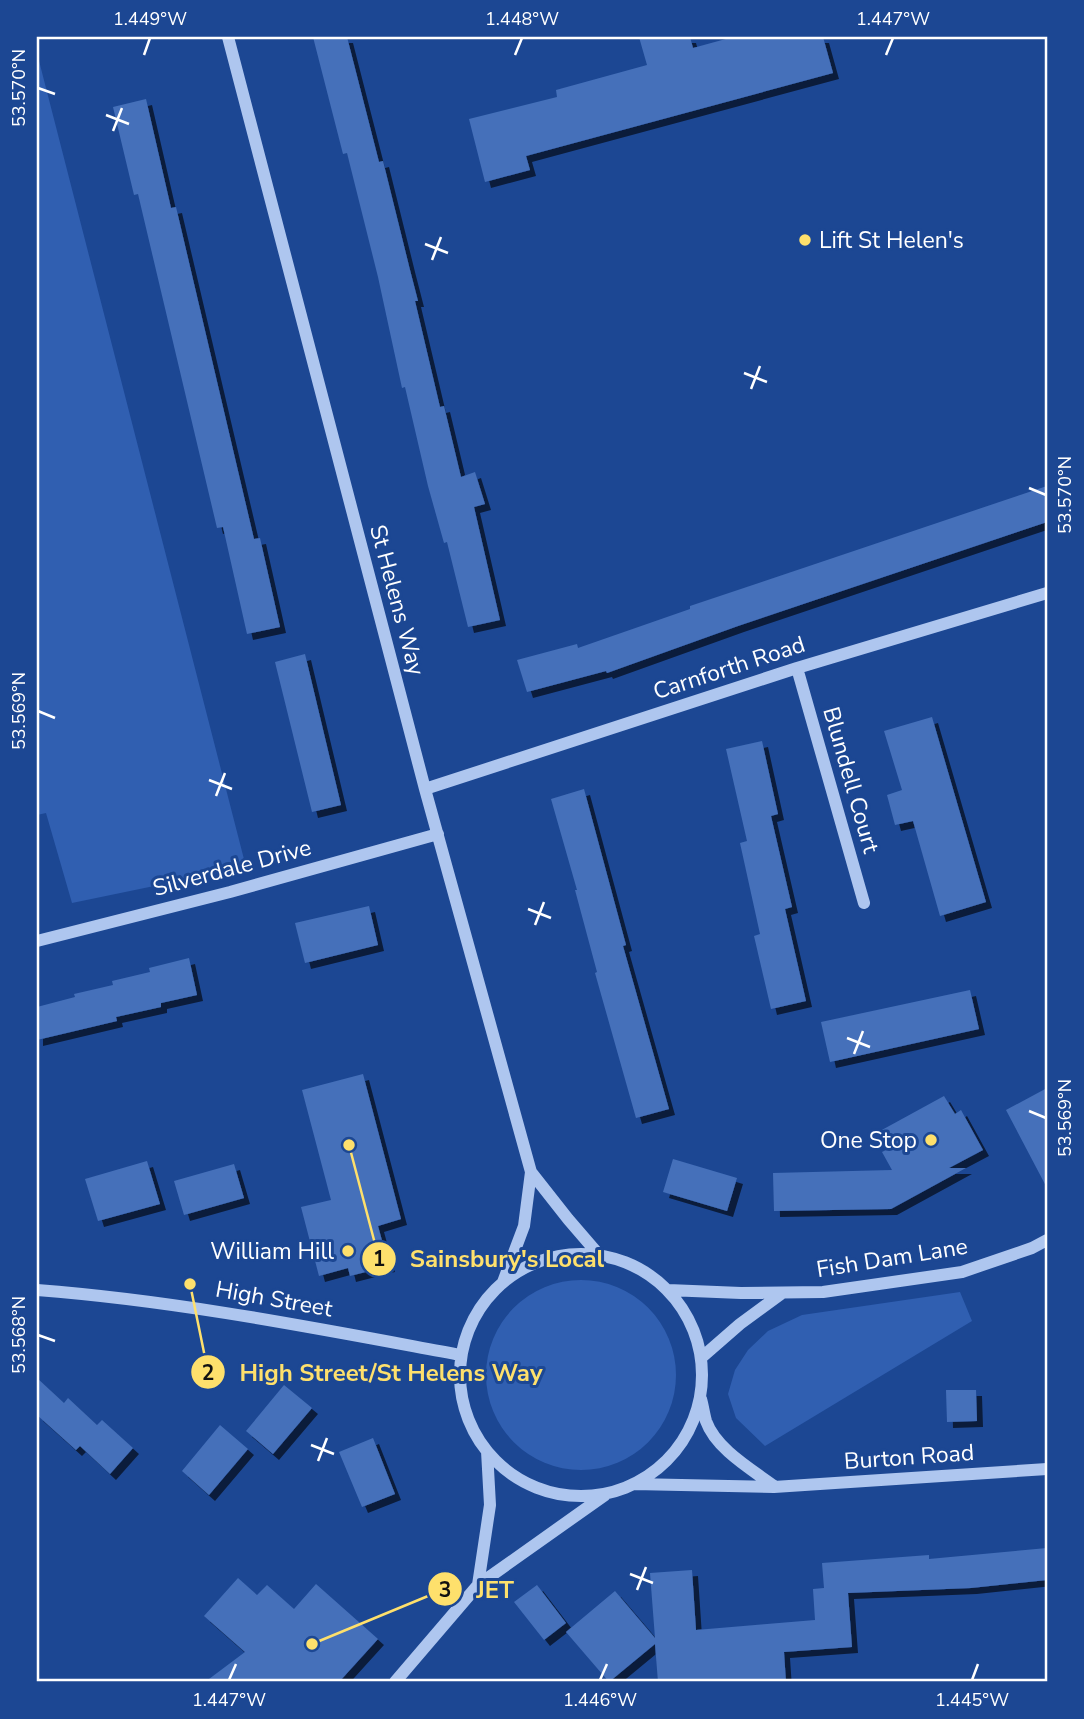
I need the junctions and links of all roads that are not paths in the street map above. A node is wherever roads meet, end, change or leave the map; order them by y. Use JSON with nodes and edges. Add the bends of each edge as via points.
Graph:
{"nodes":[{"id":1,"x":228,"y":37,"type":"edge"},
{"id":2,"x":1047,"y":593,"type":"edge"},
{"id":3,"x":797,"y":668,"type":"junction"},
{"id":4,"x":425,"y":789,"type":"junction"},
{"id":5,"x":438,"y":834,"type":"junction"},
{"id":6,"x":864,"y":903,"type":"dead end"},
{"id":7,"x":37,"y":941,"type":"edge"},
{"id":8,"x":531,"y":1172,"type":"junction"},
{"id":9,"x":1047,"y":1240,"type":"edge"},
{"id":10,"x":599,"y":1255,"type":"junction"},
{"id":11,"x":503,"y":1282,"type":"junction"},
{"id":12,"x":37,"y":1290,"type":"edge"},
{"id":13,"x":667,"y":1290,"type":"junction"},
{"id":14,"x":781,"y":1294,"type":"junction"},
{"id":15,"x":461,"y":1355,"type":"junction"},
{"id":16,"x":701,"y":1358,"type":"junction"},
{"id":17,"x":701,"y":1397,"type":"junction"},
{"id":18,"x":486,"y":1451,"type":"junction"},
{"id":19,"x":1047,"y":1469,"type":"edge"},
{"id":20,"x":634,"y":1484,"type":"junction"},
{"id":21,"x":774,"y":1487,"type":"junction"},
{"id":22,"x":607,"y":1494,"type":"junction"},
{"id":23,"x":478,"y":1585,"type":"junction"},
{"id":24,"x":395,"y":1682,"type":"edge"}],
"edges":[{"from":1,"to":4,"type":"street","name":"St Helens Way"},
{"from":2,"to":3,"type":"street","name":"Carnforth Road"},
{"from":3,"to":4,"type":"street","name":"Carnforth Road"},
{"from":3,"to":6,"type":"street","name":"Blundell Court"},
{"from":4,"to":5,"type":"street","name":"St Helens Way"},
{"from":5,"to":7,"type":"street","name":"Silverdale Drive"},
{"from":5,"to":8,"type":"street","name":"St Helens Way"},
{"from":8,"to":10,"type":"street","name":"St Helens Way"},
{"from":8,"to":11,"type":"street","name":"St Helens Way","via":[[524,1226]]},
{"from":9,"to":14,"type":"street","name":"Fish Dam Lane","via":[[962,1272]]},
{"from":10,"to":11,"type":"street","via":[[548,1258]]},
{"from":10,"to":13,"type":"street","via":[[624,1261]]},
{"from":11,"to":15,"type":"street","via":[[483,1302]]},
{"from":12,"to":15,"type":"street","name":"High Street","via":[[220,1310]]},
{"from":13,"to":14,"type":"street","name":"Fish Dam Lane"},
{"from":13,"to":16,"type":"street","via":[[690,1321]]},
{"from":14,"to":16,"type":"street"},
{"from":15,"to":18,"type":"street","via":[[465,1410]]},
{"from":16,"to":17,"type":"street"},
{"from":17,"to":20,"type":"street","via":[[677,1449],[658,1469]]},
{"from":17,"to":21,"type":"street","via":[[707,1423],[719,1441]]},
{"from":18,"to":22,"type":"street","via":[[511,1474],[541,1489],[573,1496]]},
{"from":18,"to":23,"type":"street","via":[[490,1505]]},
{"from":19,"to":21,"type":"street","name":"Burton Road"},
{"from":20,"to":21,"type":"street","name":"Burton Road"},
{"from":20,"to":22,"type":"street"},
{"from":22,"to":23,"type":"street"},
{"from":23,"to":24,"type":"street"}]}
